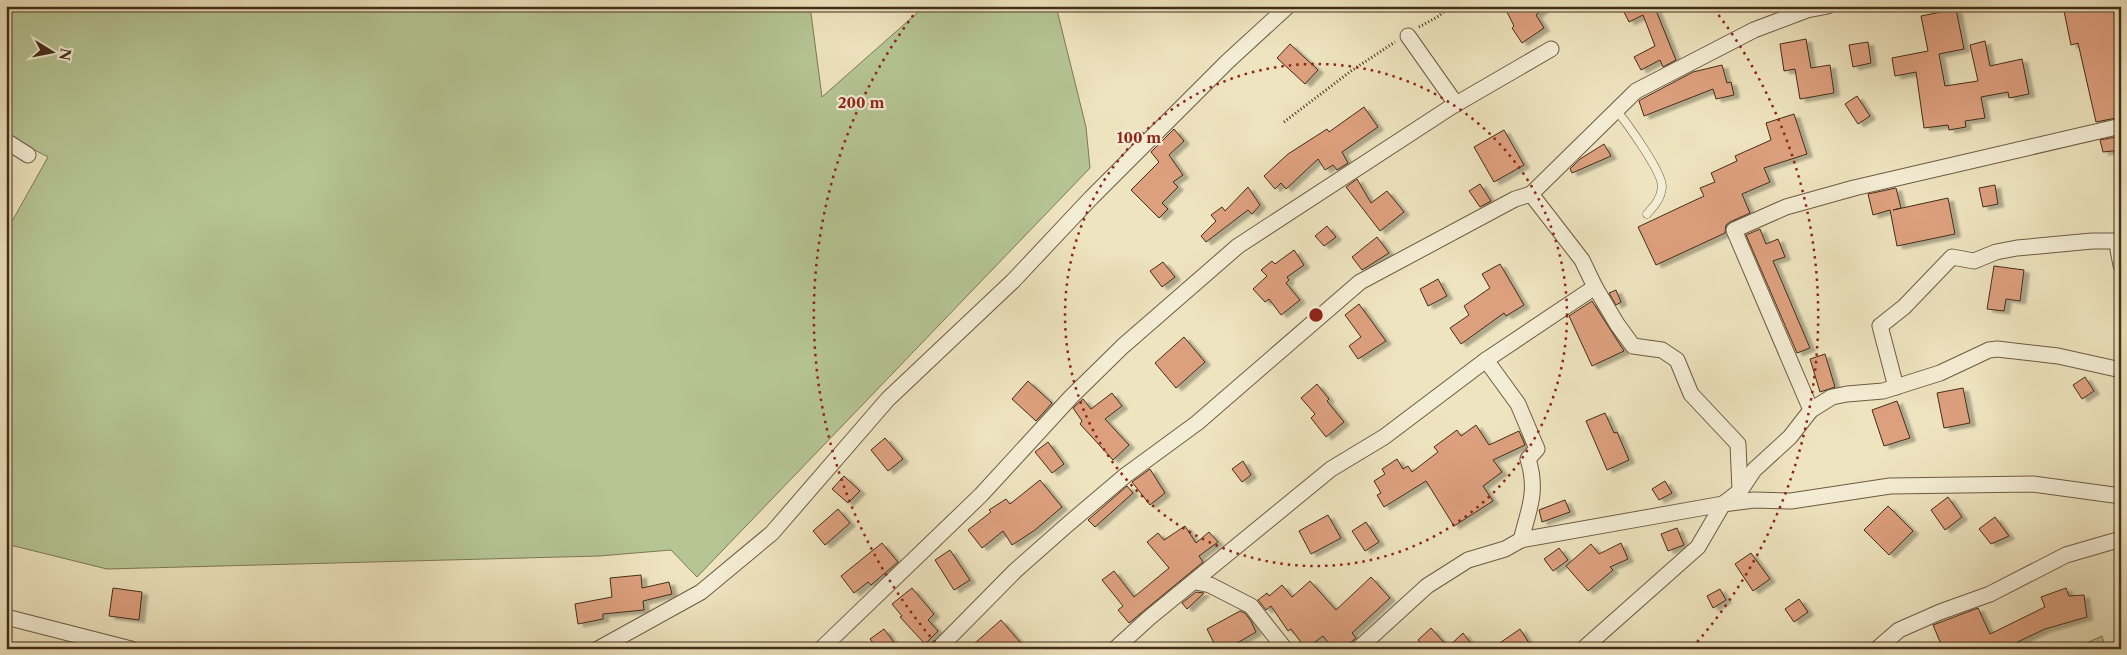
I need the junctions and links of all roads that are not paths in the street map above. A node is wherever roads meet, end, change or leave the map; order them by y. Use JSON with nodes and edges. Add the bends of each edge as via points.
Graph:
{"nodes":[{"id":1,"x":1288,"y":6,"type":"edge"},
{"id":2,"x":1828,"y":6,"type":"edge"},
{"id":3,"x":1408,"y":36,"type":"road end"},
{"id":4,"x":1551,"y":49,"type":"dead end"},
{"id":5,"x":1456,"y":104,"type":"junction"},
{"id":6,"x":1616,"y":110,"type":"junction"},
{"id":7,"x":2121,"y":126,"type":"edge"},
{"id":8,"x":6,"y":141,"type":"edge"},
{"id":9,"x":28,"y":155,"type":"dead end"},
{"id":10,"x":1531,"y":194,"type":"junction"},
{"id":11,"x":1647,"y":214,"type":"dead end"},
{"id":12,"x":2121,"y":242,"type":"edge"},
{"id":13,"x":2121,"y":265,"type":"edge"},
{"id":14,"x":1596,"y":288,"type":"junction"},
{"id":15,"x":1486,"y":360,"type":"junction"},
{"id":16,"x":2121,"y":370,"type":"edge"},
{"id":17,"x":1896,"y":387,"type":"junction"},
{"id":18,"x":1811,"y":410,"type":"junction"},
{"id":19,"x":1740,"y":491,"type":"junction"},
{"id":20,"x":2121,"y":496,"type":"edge"},
{"id":21,"x":1723,"y":504,"type":"junction"},
{"id":22,"x":2121,"y":539,"type":"edge"},
{"id":23,"x":1521,"y":540,"type":"junction"},
{"id":24,"x":1196,"y":582,"type":"junction"},
{"id":25,"x":6,"y":616,"type":"edge"},
{"id":26,"x":131,"y":649,"type":"edge"},
{"id":27,"x":598,"y":649,"type":"edge"},
{"id":28,"x":821,"y":649,"type":"edge"},
{"id":29,"x":938,"y":649,"type":"edge"},
{"id":30,"x":1115,"y":649,"type":"edge"},
{"id":31,"x":1285,"y":649,"type":"edge"},
{"id":32,"x":1358,"y":649,"type":"edge"},
{"id":33,"x":1583,"y":649,"type":"edge"},
{"id":34,"x":1877,"y":649,"type":"edge"}],
"edges":[{"from":1,"to":27,"type":"street","via":[[1227,62],[1013,282],[888,399],[772,533],[701,592]]},
{"from":2,"to":6,"type":"street","via":[[1807,10],[1754,30],[1636,91]]},
{"from":3,"to":5,"type":"street"},
{"from":4,"to":5,"type":"street"},
{"from":5,"to":28,"type":"street","via":[[1238,246],[1123,346],[981,495]]},
{"from":6,"to":10,"type":"street"},
{"from":6,"to":11,"type":"lane","via":[[1634,131],[1661,178],[1660,198]]},
{"from":7,"to":18,"type":"street","via":[[1845,190],[1786,207],[1734,230]]},
{"from":8,"to":9,"type":"street"},
{"from":10,"to":14,"type":"street","via":[[1582,260]]},
{"from":10,"to":29,"type":"street","via":[[1515,199],[1360,282],[1197,423],[1126,475],[1067,525],[1015,571]]},
{"from":12,"to":13,"type":"street","via":[[2118,250]]},
{"from":12,"to":17,"type":"street","via":[[2092,241],[2017,248],[1974,260],[1952,258],[1880,326]]},
{"from":14,"to":15,"type":"street"},
{"from":14,"to":19,"type":"street","via":[[1633,346],[1662,350],[1677,360],[1691,394],[1738,444]]},
{"from":15,"to":23,"type":"street","via":[[1518,404],[1537,449],[1528,459],[1534,481]]},
{"from":15,"to":24,"type":"street","via":[[1384,437],[1331,469]]},
{"from":16,"to":17,"type":"street","via":[[2058,356],[1997,349]]},
{"from":17,"to":18,"type":"street","via":[[1832,397]]},
{"from":18,"to":19,"type":"street","via":[[1790,437],[1754,470]]},
{"from":19,"to":21,"type":"street"},
{"from":20,"to":21,"type":"street","via":[[2033,484],[1899,486],[1791,501],[1754,500]]},
{"from":21,"to":23,"type":"street"},
{"from":21,"to":33,"type":"street","via":[[1698,547]]},
{"from":22,"to":34,"type":"street","via":[[2066,555],[1990,594],[1899,630]]},
{"from":23,"to":32,"type":"street","via":[[1505,549],[1468,560],[1427,586]]},
{"from":24,"to":30,"type":"street","via":[[1148,618]]},
{"from":24,"to":31,"type":"street","via":[[1251,606]]},
{"from":25,"to":26,"type":"street"}]}
